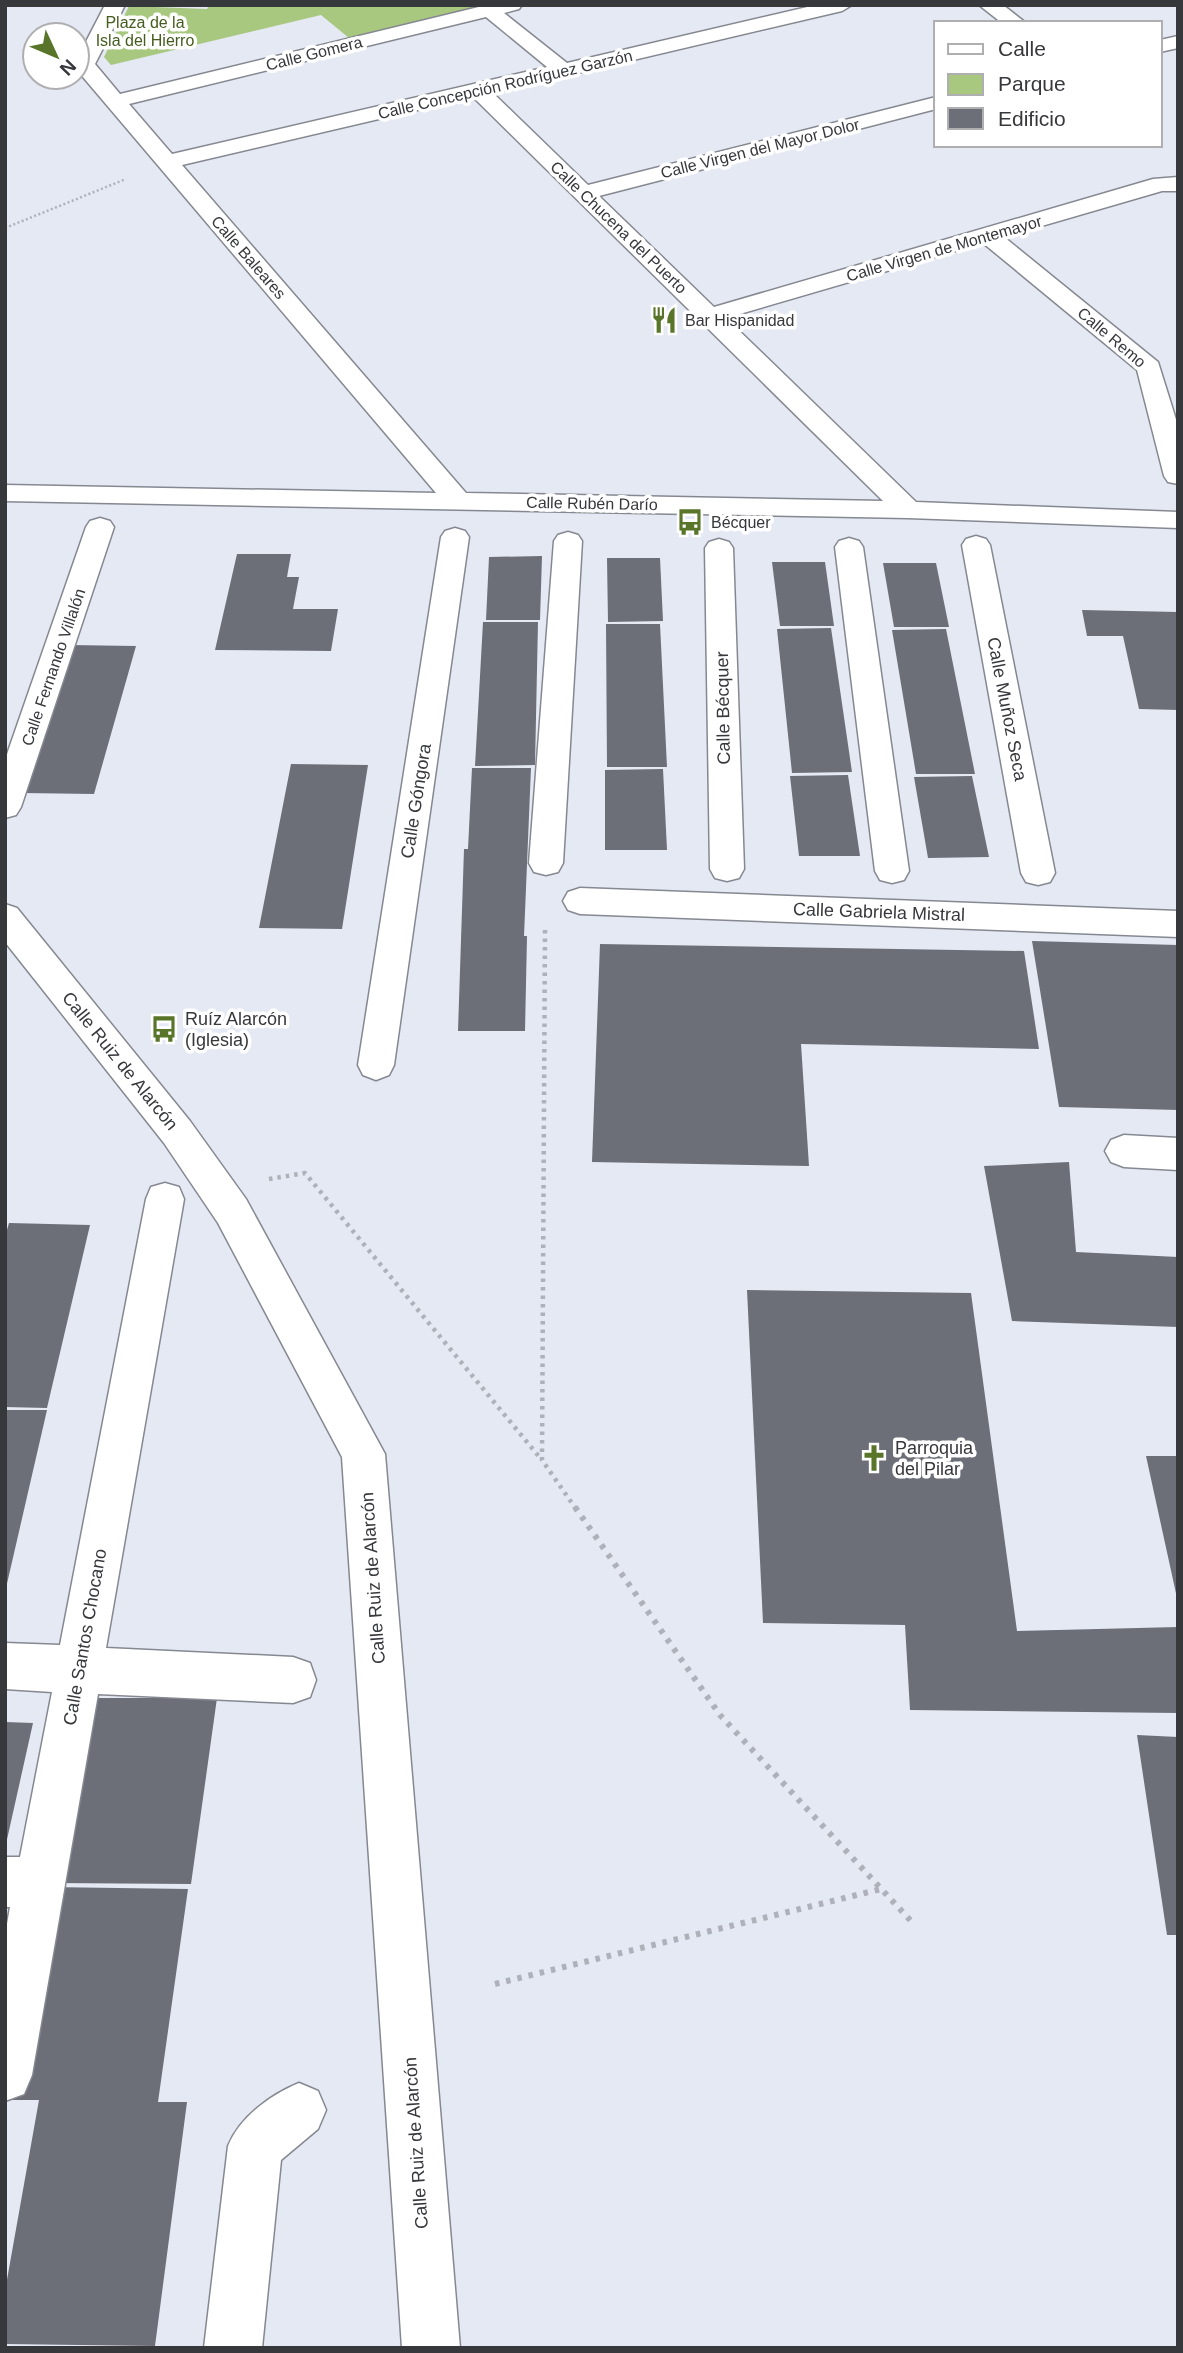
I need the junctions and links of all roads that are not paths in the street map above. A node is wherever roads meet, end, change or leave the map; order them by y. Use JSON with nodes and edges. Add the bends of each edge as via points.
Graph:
{"nodes":[{"id":1,"x":115,"y":5,"type":"edge"},
{"id":2,"x":512,"y":5,"type":"edge"},
{"id":3,"x":842,"y":5,"type":"edge"},
{"id":4,"x":989,"y":5,"type":"edge"},
{"id":5,"x":490,"y":11,"type":"junction"},
{"id":6,"x":1013,"y":21,"type":"edge"},
{"id":7,"x":563,"y":70,"type":"junction"},
{"id":8,"x":479,"y":91,"type":"junction"},
{"id":9,"x":116,"y":101,"type":"junction"},
{"id":10,"x":934,"y":104,"type":"edge"},
{"id":11,"x":167,"y":162,"type":"junction"},
{"id":12,"x":1178,"y":184,"type":"edge"},
{"id":13,"x":583,"y":193,"type":"junction"},
{"id":14,"x":988,"y":236,"type":"junction"},
{"id":15,"x":711,"y":315,"type":"junction"},
{"id":16,"x":1149,"y":366,"type":"junction"},
{"id":17,"x":1178,"y":368,"type":"edge"},
{"id":18,"x":1178,"y":475,"type":"edge"},
{"id":19,"x":457,"y":500,"type":"junction"},
{"id":20,"x":9,"y":501,"type":"edge"},
{"id":21,"x":908,"y":510,"type":"junction"},
{"id":22,"x":1178,"y":520,"type":"edge"},
{"id":23,"x":100,"y":527,"type":"dead end"},
{"id":24,"x":455,"y":537,"type":"dead end"},
{"id":25,"x":569,"y":541,"type":"dead end"},
{"id":26,"x":976,"y":545,"type":"dead end"},
{"id":27,"x":849,"y":547,"type":"dead end"},
{"id":28,"x":719,"y":548,"type":"dead end"},
{"id":29,"x":5,"y":807,"type":"edge"},
{"id":30,"x":546,"y":863,"type":"road end"},
{"id":31,"x":727,"y":869,"type":"dead end"},
{"id":32,"x":891,"y":871,"type":"dead end"},
{"id":33,"x":1038,"y":873,"type":"dead end"},
{"id":34,"x":580,"y":901,"type":"dead end"},
{"id":35,"x":1178,"y":923,"type":"edge"},
{"id":36,"x":11,"y":932,"type":"edge"},
{"id":37,"x":376,"y":1065,"type":"dead end"},
{"id":38,"x":1124,"y":1152,"type":"dead end"},
{"id":39,"x":1178,"y":1154,"type":"edge"},
{"id":40,"x":165,"y":1199,"type":"dead end"},
{"id":41,"x":5,"y":1666,"type":"edge"},
{"id":42,"x":78,"y":1670,"type":"junction"},
{"id":43,"x":293,"y":1680,"type":"dead end"},
{"id":44,"x":23,"y":1882,"type":"edge"},
{"id":45,"x":5,"y":2075,"type":"edge"},
{"id":46,"x":299,"y":2110,"type":"dead end"},
{"id":47,"x":233,"y":2348,"type":"edge"},
{"id":48,"x":430,"y":2348,"type":"edge"}],
"edges":[{"from":1,"to":9,"type":"street","name":"Calle Baleares","via":[[84,65]]},
{"from":2,"to":5,"type":"street","name":"Calle Gomera"},
{"from":3,"to":7,"type":"street","name":"Calle Concepción Rodríguez Garzón"},
{"from":4,"to":6,"type":"street"},
{"from":5,"to":7,"type":"street"},
{"from":5,"to":9,"type":"street","name":"Calle Gomera"},
{"from":7,"to":8,"type":"street","name":"Calle Concepción Rodríguez Garzón"},
{"from":8,"to":11,"type":"street","name":"Calle Concepción Rodríguez Garzón"},
{"from":8,"to":13,"type":"street","name":"Calle Chucena del Puerto"},
{"from":9,"to":11,"type":"street","name":"Calle Baleares"},
{"from":10,"to":13,"type":"street","name":"Calle Virgen del Mayor Dolor"},
{"from":11,"to":19,"type":"street","name":"Calle Baleares"},
{"from":12,"to":14,"type":"street","name":"Calle Virgen de Montemayor","via":[[1161,184]]},
{"from":13,"to":15,"type":"street","name":"Calle Chucena del Puerto"},
{"from":14,"to":15,"type":"street","name":"Calle Virgen de Montemayor"},
{"from":14,"to":16,"type":"street","name":"Calle Remo"},
{"from":15,"to":21,"type":"street","name":"Calle Chucena del Puerto"},
{"from":16,"to":17,"type":"street"},
{"from":16,"to":18,"type":"street","name":"Calle Remo"},
{"from":19,"to":20,"type":"street","name":"Calle Rubén Darío"},
{"from":19,"to":21,"type":"street","name":"Calle Rubén Darío"},
{"from":21,"to":22,"type":"street","name":"Calle Rubén Darío"},
{"from":23,"to":29,"type":"street","name":"Calle Fernando Villalón"},
{"from":24,"to":37,"type":"street","name":"Calle Góngora"},
{"from":25,"to":30,"type":"street"},
{"from":26,"to":33,"type":"street","name":"Calle Muñoz Seca"},
{"from":27,"to":32,"type":"street"},
{"from":28,"to":31,"type":"street","name":"Calle Bécquer"},
{"from":34,"to":35,"type":"street","name":"Calle Gabriela Mistral"},
{"from":36,"to":48,"type":"street","name":"Calle Ruiz de Alarcón","via":[[177,1132],[232,1211],[363,1454]]},
{"from":38,"to":39,"type":"street"},
{"from":40,"to":42,"type":"street","name":"Calle Santos Chocano"},
{"from":41,"to":42,"type":"street"},
{"from":42,"to":43,"type":"street"},
{"from":42,"to":44,"type":"street","name":"Calle Santos Chocano"},
{"from":44,"to":45,"type":"street","name":"Calle Santos Chocano"},
{"from":46,"to":47,"type":"street","via":[[255,2146]]}]}
